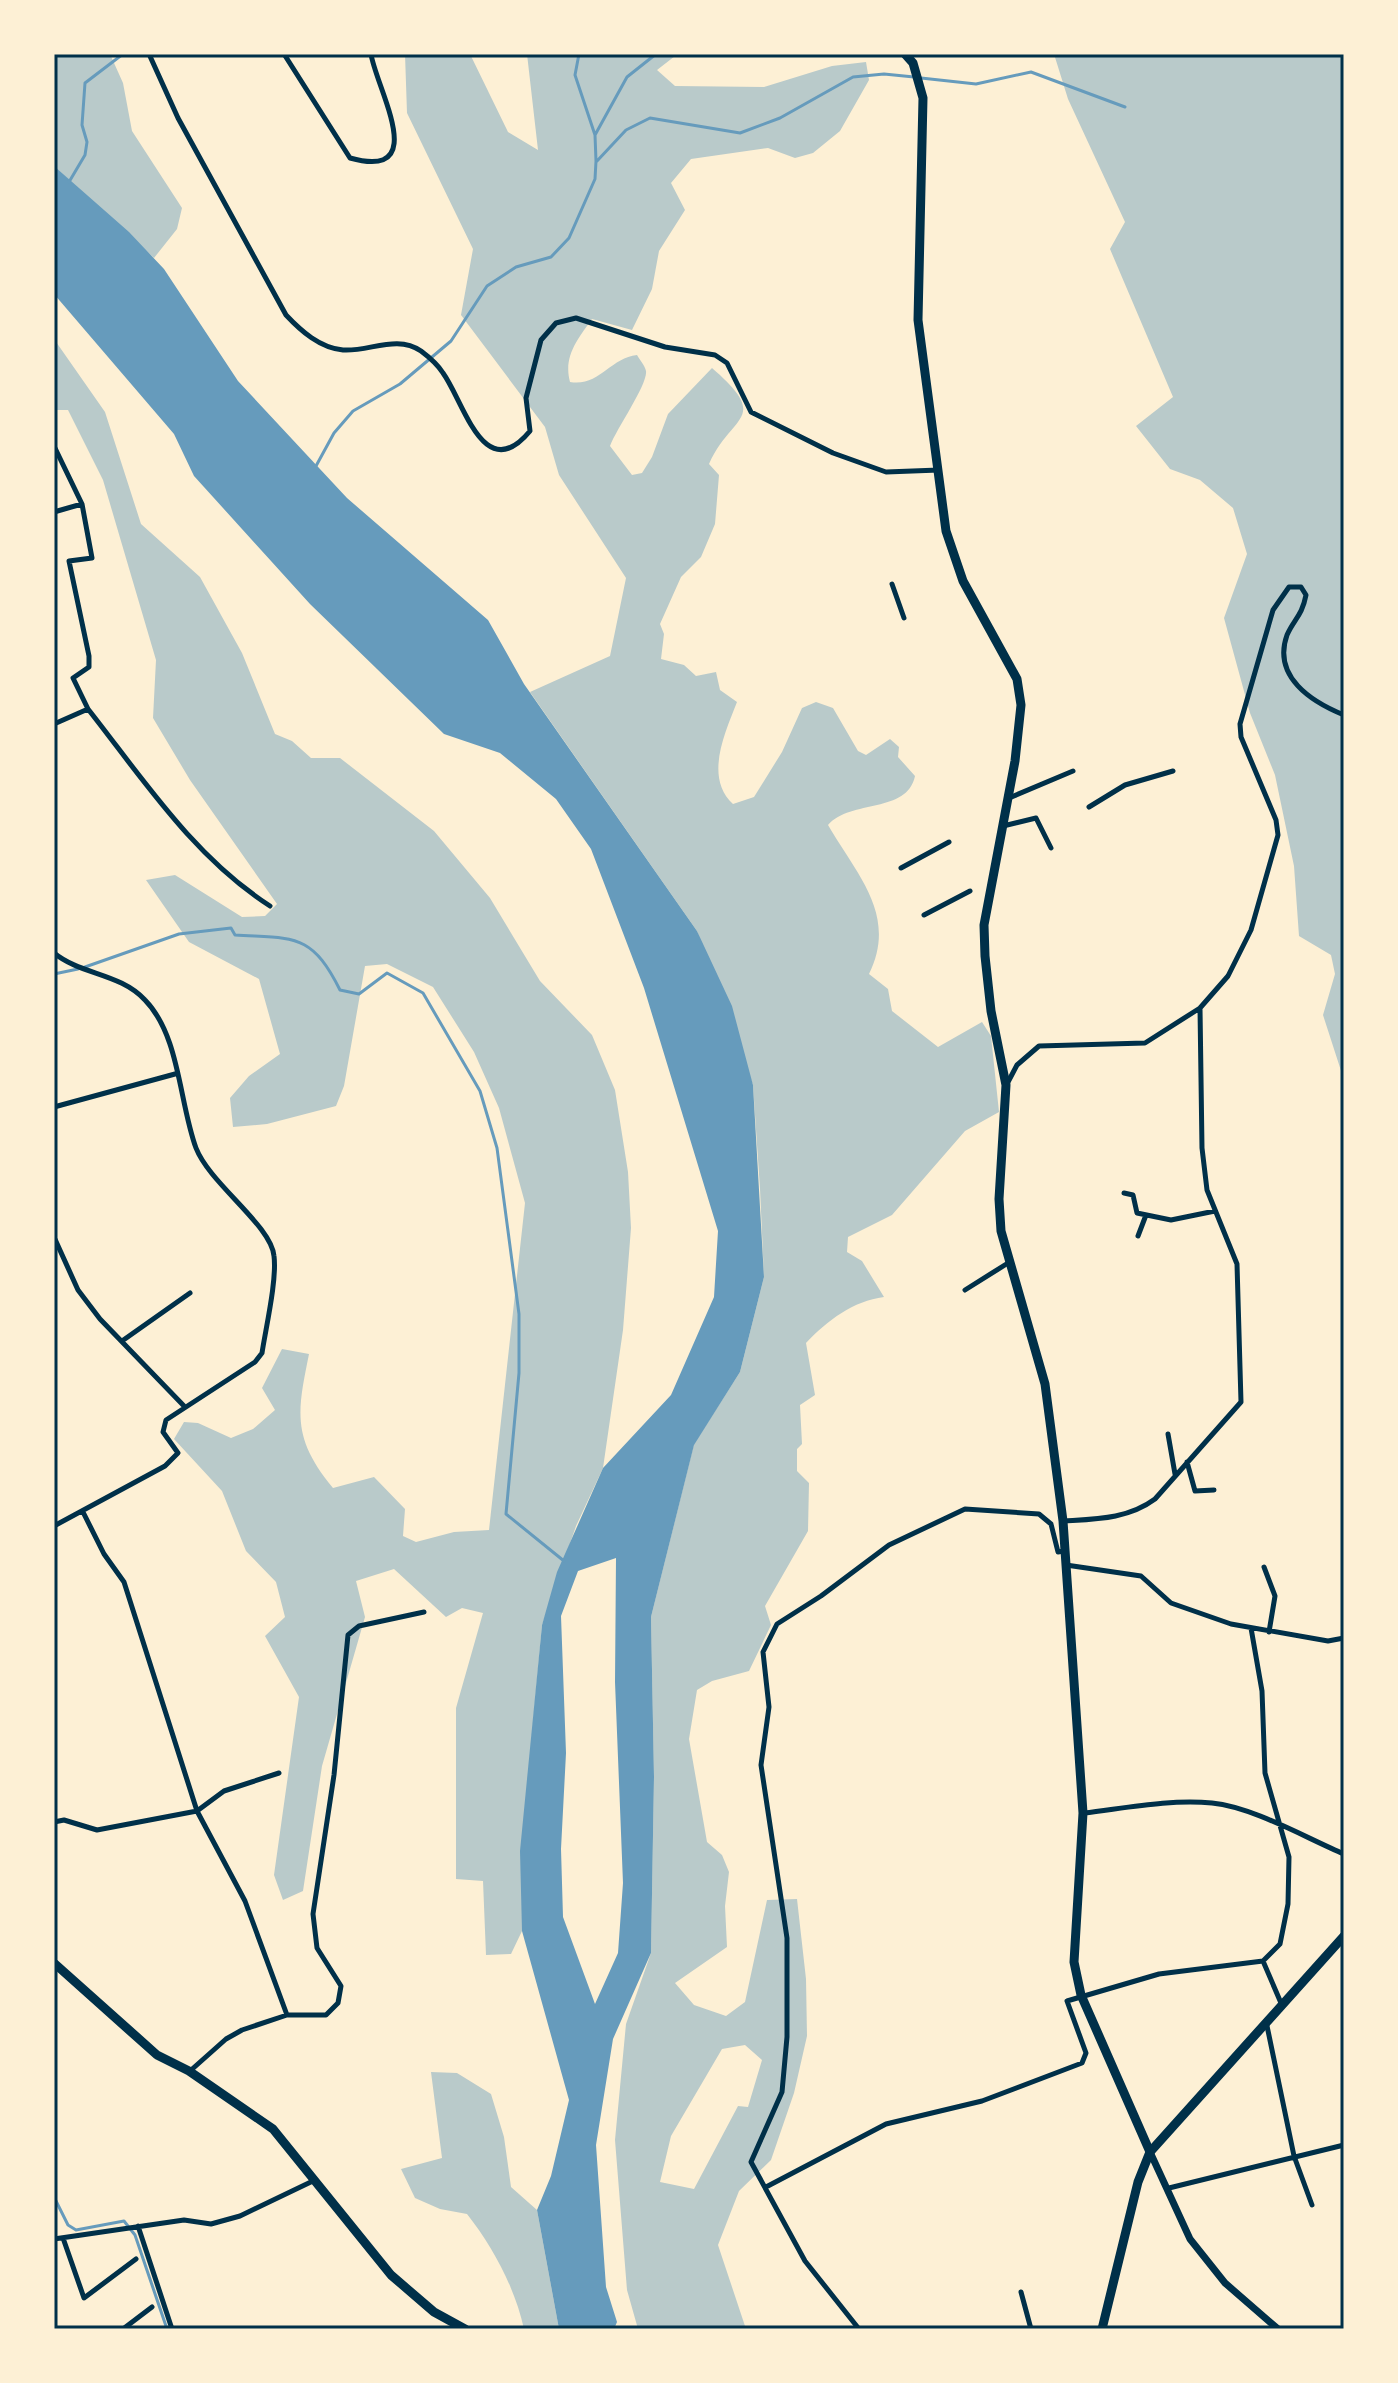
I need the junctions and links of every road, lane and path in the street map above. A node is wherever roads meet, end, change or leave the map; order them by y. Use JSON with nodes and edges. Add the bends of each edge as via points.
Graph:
{"nodes":[{"id":1,"x":149,"y":54,"type":"edge"},
{"id":2,"x":284,"y":54,"type":"edge"},
{"id":3,"x":371,"y":54,"type":"edge"},
{"id":4,"x":905,"y":54,"type":"edge"},
{"id":5,"x":54,"y":446,"type":"edge"},
{"id":6,"x":939,"y":470,"type":"junction"},
{"id":7,"x":82,"y":504,"type":"junction"},
{"id":8,"x":54,"y":512,"type":"edge"},
{"id":9,"x":892,"y":584,"type":"dead end"},
{"id":10,"x":904,"y":618,"type":"dead end"},
{"id":11,"x":88,"y":709,"type":"junction"},
{"id":12,"x":1344,"y":715,"type":"edge"},
{"id":13,"x":54,"y":724,"type":"edge"},
{"id":14,"x":1073,"y":771,"type":"dead end"},
{"id":15,"x":1173,"y":771,"type":"dead end"},
{"id":16,"x":1008,"y":798,"type":"junction"},
{"id":17,"x":1089,"y":807,"type":"dead end"},
{"id":18,"x":1002,"y":826,"type":"junction"},
{"id":19,"x":949,"y":842,"type":"dead end"},
{"id":20,"x":1051,"y":848,"type":"dead end"},
{"id":21,"x":901,"y":868,"type":"dead end"},
{"id":22,"x":970,"y":891,"type":"dead end"},
{"id":23,"x":270,"y":906,"type":"dead end"},
{"id":24,"x":924,"y":915,"type":"dead end"},
{"id":25,"x":54,"y":953,"type":"edge"},
{"id":26,"x":1200,"y":1008,"type":"junction"},
{"id":27,"x":175,"y":1074,"type":"junction"},
{"id":28,"x":1006,"y":1085,"type":"junction"},
{"id":29,"x":54,"y":1107,"type":"edge"},
{"id":30,"x":1124,"y":1193,"type":"dead end"},
{"id":31,"x":1215,"y":1211,"type":"junction"},
{"id":32,"x":1146,"y":1215,"type":"junction"},
{"id":33,"x":1138,"y":1236,"type":"dead end"},
{"id":34,"x":54,"y":1237,"type":"edge"},
{"id":35,"x":1008,"y":1263,"type":"junction"},
{"id":36,"x":965,"y":1290,"type":"dead end"},
{"id":37,"x":190,"y":1293,"type":"dead end"},
{"id":38,"x":122,"y":1341,"type":"junction"},
{"id":39,"x":184,"y":1406,"type":"junction"},
{"id":40,"x":1168,"y":1434,"type":"dead end"},
{"id":41,"x":1187,"y":1462,"type":"junction"},
{"id":42,"x":1175,"y":1475,"type":"junction"},
{"id":43,"x":1214,"y":1490,"type":"dead end"},
{"id":44,"x":83,"y":1512,"type":"junction"},
{"id":45,"x":1063,"y":1521,"type":"junction"},
{"id":46,"x":55,"y":1523,"type":"edge"},
{"id":47,"x":1064,"y":1551,"type":"junction"},
{"id":48,"x":1065,"y":1565,"type":"junction"},
{"id":49,"x":1264,"y":1567,"type":"dead end"},
{"id":50,"x":424,"y":1612,"type":"dead end"},
{"id":51,"x":1251,"y":1628,"type":"junction"},
{"id":52,"x":1269,"y":1632,"type":"junction"},
{"id":53,"x":1344,"y":1638,"type":"edge"},
{"id":54,"x":279,"y":1773,"type":"dead end"},
{"id":55,"x":197,"y":1811,"type":"junction"},
{"id":56,"x":1083,"y":1813,"type":"junction"},
{"id":57,"x":54,"y":1822,"type":"edge"},
{"id":58,"x":1280,"y":1826,"type":"junction"},
{"id":59,"x":1344,"y":1854,"type":"edge"},
{"id":60,"x":1344,"y":1936,"type":"edge"},
{"id":61,"x":1263,"y":1961,"type":"junction"},
{"id":62,"x":54,"y":1963,"type":"edge"},
{"id":63,"x":1081,"y":1995,"type":"junction"},
{"id":64,"x":1281,"y":2003,"type":"junction"},
{"id":65,"x":287,"y":2015,"type":"junction"},
{"id":66,"x":1266,"y":2020,"type":"junction"},
{"id":67,"x":189,"y":2071,"type":"junction"},
{"id":68,"x":1344,"y":2145,"type":"edge"},
{"id":69,"x":1150,"y":2152,"type":"junction"},
{"id":70,"x":1294,"y":2156,"type":"junction"},
{"id":71,"x":316,"y":2180,"type":"junction"},
{"id":72,"x":766,"y":2187,"type":"junction"},
{"id":73,"x":1169,"y":2188,"type":"junction"},
{"id":74,"x":1312,"y":2205,"type":"dead end"},
{"id":75,"x":138,"y":2226,"type":"junction"},
{"id":76,"x":63,"y":2238,"type":"junction"},
{"id":77,"x":54,"y":2239,"type":"edge"},
{"id":78,"x":136,"y":2259,"type":"dead end"},
{"id":79,"x":1021,"y":2292,"type":"dead end"},
{"id":80,"x":152,"y":2307,"type":"dead end"},
{"id":81,"x":123,"y":2329,"type":"edge"},
{"id":82,"x":172,"y":2329,"type":"edge"},
{"id":83,"x":465,"y":2329,"type":"edge"},
{"id":84,"x":859,"y":2329,"type":"edge"},
{"id":85,"x":1031,"y":2329,"type":"edge"},
{"id":86,"x":1102,"y":2329,"type":"edge"},
{"id":87,"x":1278,"y":2329,"type":"edge"}],
"edges":[{"from":1,"to":6,"type":"street","via":[[178,118],[286,315],[303,332],[344,350],[409,344],[423,352],[443,373],[486,446],[505,450],[519,445],[530,431],[526,398],[541,340],[556,323],[576,318],[665,347],[715,355],[727,363],[751,412],[833,453],[886,472]]},
{"from":2,"to":3,"type":"street","via":[[350,158],[366,163],[388,154],[397,133]]},
{"from":4,"to":6,"type":"main road","via":[[923,98],[918,320]]},
{"from":5,"to":7,"type":"street"},
{"from":6,"to":16,"type":"main road","via":[[951,548],[963,581],[1017,679],[1020,720]]},
{"from":7,"to":8,"type":"street"},
{"from":7,"to":11,"type":"street","via":[[92,558],[69,561],[89,656],[89,667],[73,678]]},
{"from":9,"to":10,"type":"street"},
{"from":11,"to":13,"type":"street"},
{"from":11,"to":23,"type":"street","via":[[153,798],[233,882]]},
{"from":12,"to":26,"type":"street","via":[[1321,706],[1290,679],[1288,634],[1302,614],[1306,595],[1301,587],[1289,587],[1273,610],[1240,724],[1278,835],[1251,930],[1228,976]]},
{"from":14,"to":16,"type":"street"},
{"from":15,"to":17,"type":"street","via":[[1125,785]]},
{"from":16,"to":18,"type":"main road"},
{"from":18,"to":20,"type":"street","via":[[1036,818]]},
{"from":18,"to":28,"type":"main road","via":[[984,925],[991,1011]]},
{"from":19,"to":21,"type":"street"},
{"from":22,"to":24,"type":"street"},
{"from":25,"to":27,"type":"street","via":[[133,988],[147,1002],[166,1033]]},
{"from":26,"to":28,"type":"street","via":[[1145,1043],[1039,1046],[1017,1065]]},
{"from":26,"to":31,"type":"street","via":[[1202,1148]]},
{"from":27,"to":29,"type":"street"},
{"from":27,"to":39,"type":"street","via":[[197,1149],[216,1180],[268,1238],[274,1255],[262,1353],[239,1375]]},
{"from":28,"to":35,"type":"main road","via":[[999,1199]]},
{"from":30,"to":32,"type":"street","via":[[1133,1195],[1137,1213]]},
{"from":31,"to":32,"type":"street","via":[[1171,1220]]},
{"from":31,"to":41,"type":"street","via":[[1237,1264],[1242,1394],[1236,1410]]},
{"from":32,"to":33,"type":"street"},
{"from":34,"to":38,"type":"street","via":[[78,1290]]},
{"from":35,"to":36,"type":"street"},
{"from":35,"to":45,"type":"main road","via":[[1045,1384]]},
{"from":37,"to":38,"type":"street"},
{"from":38,"to":39,"type":"street"},
{"from":39,"to":44,"type":"street","via":[[164,1426],[167,1443],[178,1453],[145,1479]]},
{"from":40,"to":42,"type":"street"},
{"from":41,"to":42,"type":"street"},
{"from":41,"to":43,"type":"street","via":[[1195,1491]]},
{"from":42,"to":45,"type":"street","via":[[1155,1499],[1127,1515]]},
{"from":44,"to":46,"type":"street"},
{"from":44,"to":55,"type":"street","via":[[124,1582]]},
{"from":45,"to":47,"type":"main road"},
{"from":47,"to":48,"type":"main road"},
{"from":47,"to":72,"type":"street","via":[[1058,1552],[1051,1524],[1039,1514],[965,1509],[889,1545],[851,1571],[777,1624],[763,1652],[769,1707],[761,1765],[789,1957],[782,2092],[751,2162]]},
{"from":48,"to":51,"type":"street","via":[[1141,1576],[1171,1603]]},
{"from":48,"to":56,"type":"main road"},
{"from":49,"to":52,"type":"street","via":[[1275,1596]]},
{"from":50,"to":65,"type":"street","via":[[359,1626],[348,1635],[313,1914],[317,1948],[341,1986],[338,2003],[326,2015]]},
{"from":51,"to":52,"type":"street"},
{"from":51,"to":58,"type":"street","via":[[1262,1691],[1265,1773]]},
{"from":52,"to":53,"type":"street","via":[[1328,1641]]},
{"from":54,"to":55,"type":"street","via":[[224,1791]]},
{"from":55,"to":57,"type":"street","via":[[97,1830]]},
{"from":55,"to":65,"type":"street","via":[[245,1901]]},
{"from":56,"to":58,"type":"street","via":[[1214,1803]]},
{"from":56,"to":63,"type":"main road","via":[[1074,1962]]},
{"from":58,"to":59,"type":"street"},
{"from":58,"to":61,"type":"street","via":[[1289,1857],[1288,1904],[1280,1944]]},
{"from":60,"to":64,"type":"main road"},
{"from":61,"to":63,"type":"street","via":[[1159,1974]]},
{"from":61,"to":64,"type":"street"},
{"from":62,"to":67,"type":"main road","via":[[135,2038]]},
{"from":63,"to":69,"type":"main road"},
{"from":63,"to":72,"type":"street","via":[[1067,2001],[1086,2053],[1082,2063],[982,2101],[886,2124]]},
{"from":64,"to":66,"type":"main road"},
{"from":65,"to":67,"type":"street","via":[[226,2039]]},
{"from":66,"to":69,"type":"main road"},
{"from":66,"to":70,"type":"street"},
{"from":67,"to":71,"type":"main road","via":[[273,2129]]},
{"from":68,"to":70,"type":"street"},
{"from":69,"to":73,"type":"street"},
{"from":69,"to":86,"type":"main road"},
{"from":70,"to":73,"type":"street"},
{"from":70,"to":74,"type":"street"},
{"from":71,"to":75,"type":"street","via":[[211,2224],[184,2220]]},
{"from":71,"to":83,"type":"main road","via":[[391,2275],[434,2312]]},
{"from":72,"to":84,"type":"street","via":[[805,2261]]},
{"from":73,"to":87,"type":"street","via":[[1190,2239],[1225,2283]]},
{"from":75,"to":76,"type":"street"},
{"from":75,"to":82,"type":"street"},
{"from":76,"to":77,"type":"street"},
{"from":76,"to":78,"type":"street","via":[[84,2298]]},
{"from":79,"to":85,"type":"street"},
{"from":80,"to":81,"type":"street"}]}
